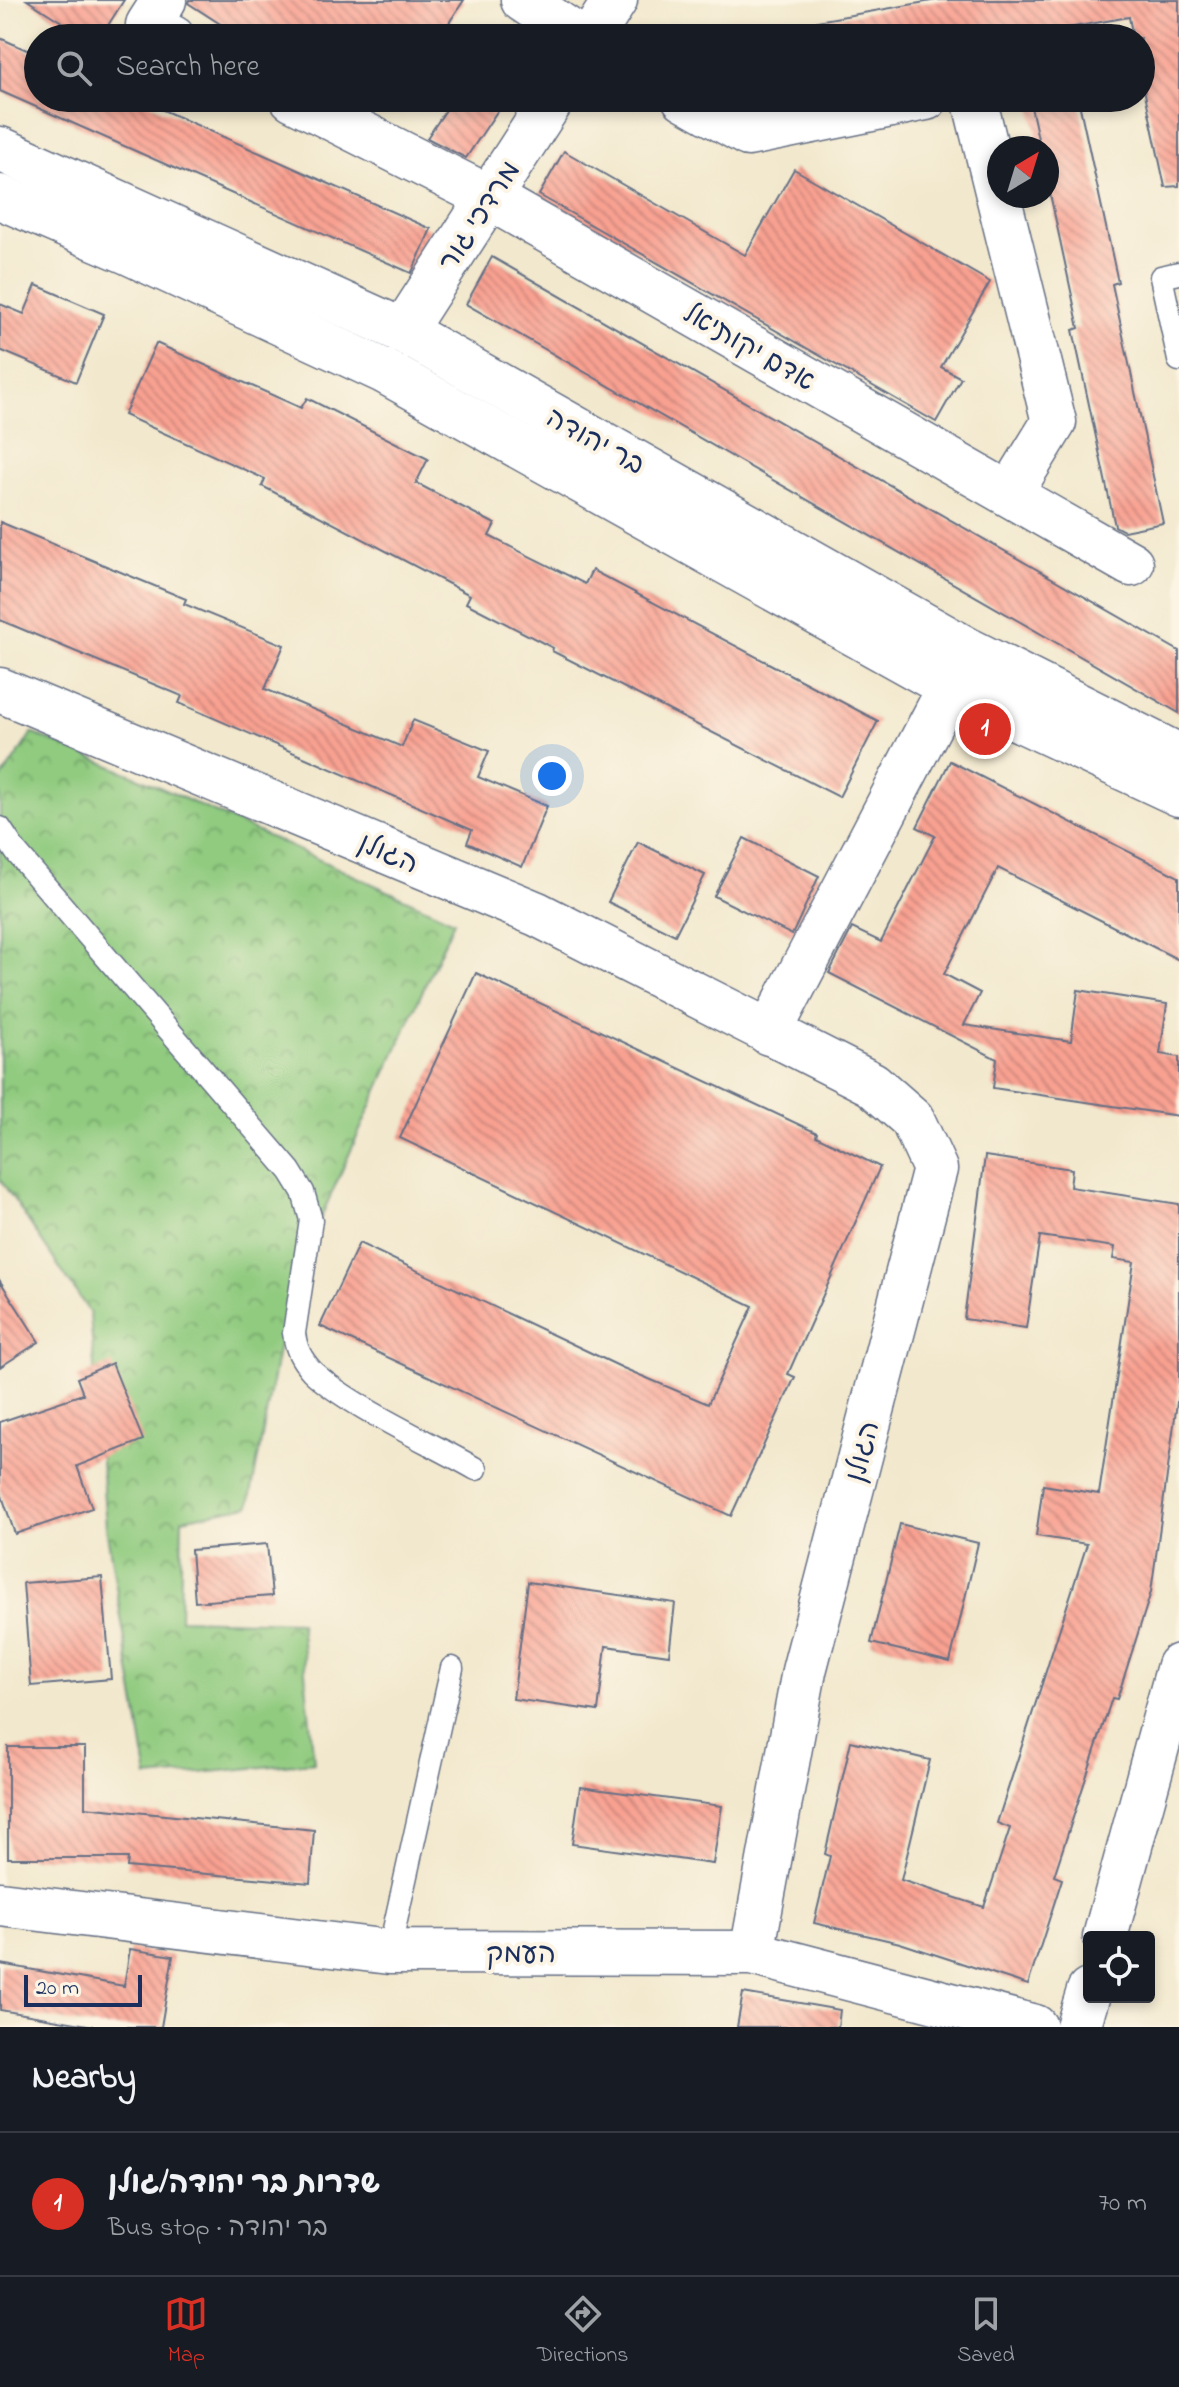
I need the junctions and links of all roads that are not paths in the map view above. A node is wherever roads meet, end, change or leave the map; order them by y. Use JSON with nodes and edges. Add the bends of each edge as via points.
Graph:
{"nodes":[{"id":1,"x":164,"y":0,"type":"edge"},
{"id":2,"x":523,"y":0,"type":"edge"},
{"id":3,"x":615,"y":0,"type":"edge"},
{"id":4,"x":149,"y":24,"type":"edge"},
{"id":5,"x":559,"y":24,"type":"edge"},
{"id":6,"x":600,"y":24,"type":"edge"},
{"id":7,"x":320,"y":112,"type":"edge"},
{"id":8,"x":544,"y":112,"type":"edge"},
{"id":9,"x":709,"y":112,"type":"edge"},
{"id":10,"x":857,"y":112,"type":"edge"},
{"id":11,"x":977,"y":112,"type":"edge"},
{"id":12,"x":0,"y":149,"type":"edge"},
{"id":13,"x":0,"y":197,"type":"edge"},
{"id":14,"x":490,"y":198,"type":"junction"},
{"id":15,"x":1179,"y":273,"type":"edge"},
{"id":16,"x":403,"y":331,"type":"junction"},
{"id":17,"x":1179,"y":360,"type":"edge"},
{"id":18,"x":1010,"y":494,"type":"junction"},
{"id":19,"x":1131,"y":564,"type":"dead end"},
{"id":20,"x":950,"y":687,"type":"junction"},
{"id":21,"x":0,"y":691,"type":"edge"},
{"id":22,"x":1179,"y":756,"type":"edge"},
{"id":23,"x":1179,"y":794,"type":"edge"},
{"id":24,"x":0,"y":828,"type":"edge"},
{"id":25,"x":769,"y":1033,"type":"junction"},
{"id":26,"x":476,"y":1469,"type":"dead end"},
{"id":27,"x":1179,"y":1666,"type":"edge"},
{"id":28,"x":452,"y":1668,"type":"dead end"},
{"id":29,"x":0,"y":1904,"type":"edge"},
{"id":30,"x":1107,"y":1931,"type":"edge"},
{"id":31,"x":389,"y":1952,"type":"junction"},
{"id":32,"x":752,"y":1953,"type":"junction"},
{"id":33,"x":1085,"y":2003,"type":"edge"},
{"id":34,"x":1035,"y":2027,"type":"edge"},
{"id":35,"x":1078,"y":2027,"type":"edge"}],
"edges":[{"from":1,"to":4,"type":"street"},
{"from":2,"to":5,"type":"street"},
{"from":3,"to":6,"type":"street"},
{"from":7,"to":14,"type":"street","name":"אדם יקותיאל"},
{"from":8,"to":14,"type":"street","name":"מרדכי גור"},
{"from":9,"to":10,"type":"street","via":[[748,134]]},
{"from":11,"to":18,"type":"street","via":[[1054,422]]},
{"from":12,"to":16,"type":"street","name":"בר יהודה"},
{"from":13,"to":20,"type":"street","name":"בר יהודה","via":[[384,371]]},
{"from":14,"to":16,"type":"street","name":"מרדכי גור"},
{"from":14,"to":18,"type":"street","name":"אדם יקותיאל"},
{"from":15,"to":17,"type":"lane","via":[[1161,277]]},
{"from":16,"to":22,"type":"street","name":"בר יהודה","via":[[966,649]]},
{"from":18,"to":19,"type":"street","name":"אדם יקותיאל"},
{"from":20,"to":23,"type":"street","name":"בר יהודה"},
{"from":20,"to":25,"type":"street"},
{"from":21,"to":25,"type":"street","name":"הגולן","via":[[537,914]]},
{"from":24,"to":26,"type":"lane","via":[[303,1192],[311,1220],[296,1350],[313,1371],[352,1399]]},
{"from":25,"to":32,"type":"street","name":"הגולן","via":[[872,1084],[912,1119],[935,1169],[804,1671]]},
{"from":27,"to":30,"type":"street"},
{"from":28,"to":31,"type":"lane"},
{"from":29,"to":31,"type":"street","name":"העמק"},
{"from":31,"to":32,"type":"street","name":"העמק"},
{"from":32,"to":34,"type":"street","name":"העמק"},
{"from":33,"to":35,"type":"street"}]}
